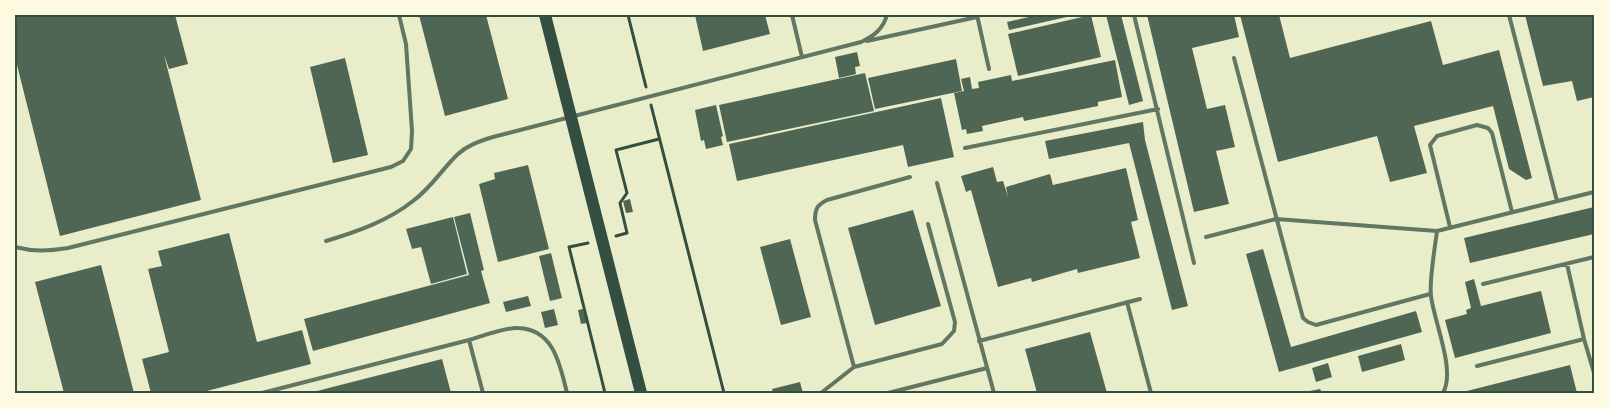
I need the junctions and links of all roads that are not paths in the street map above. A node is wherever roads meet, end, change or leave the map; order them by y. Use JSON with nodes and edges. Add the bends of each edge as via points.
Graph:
{"nodes":[{"id":1,"x":399,"y":15,"type":"edge"},
{"id":2,"x":545,"y":15,"type":"edge"},
{"id":3,"x":792,"y":15,"type":"edge"},
{"id":4,"x":886,"y":15,"type":"edge"},
{"id":5,"x":1134,"y":15,"type":"edge"},
{"id":6,"x":1509,"y":15,"type":"edge"},
{"id":7,"x":977,"y":16,"type":"edge"},
{"id":8,"x":861,"y":42,"type":"junction"},
{"id":9,"x":802,"y":58,"type":"junction"},
{"id":10,"x":1234,"y":58,"type":"dead end"},
{"id":11,"x":989,"y":69,"type":"dead end"},
{"id":12,"x":1158,"y":109,"type":"junction"},
{"id":13,"x":571,"y":117,"type":"junction"},
{"id":14,"x":965,"y":148,"type":"dead end"},
{"id":15,"x":910,"y":177,"type":"dead end"},
{"id":16,"x":937,"y":183,"type":"dead end"},
{"id":17,"x":1594,"y":192,"type":"edge"},
{"id":18,"x":1557,"y":201,"type":"junction"},
{"id":19,"x":1512,"y":212,"type":"junction"},
{"id":20,"x":1276,"y":219,"type":"junction"},
{"id":21,"x":928,"y":224,"type":"dead end"},
{"id":22,"x":1450,"y":228,"type":"junction"},
{"id":23,"x":1437,"y":231,"type":"junction"},
{"id":24,"x":1206,"y":237,"type":"dead end"},
{"id":25,"x":326,"y":240,"type":"dead end"},
{"id":26,"x":15,"y":247,"type":"edge"},
{"id":27,"x":1594,"y":257,"type":"edge"},
{"id":28,"x":1194,"y":263,"type":"dead end"},
{"id":29,"x":1567,"y":264,"type":"junction"},
{"id":30,"x":1483,"y":284,"type":"dead end"},
{"id":31,"x":1430,"y":294,"type":"junction"},
{"id":32,"x":1140,"y":299,"type":"dead end"},
{"id":33,"x":1127,"y":302,"type":"junction"},
{"id":34,"x":1584,"y":339,"type":"junction"},
{"id":35,"x":469,"y":340,"type":"junction"},
{"id":36,"x":980,"y":341,"type":"junction"},
{"id":37,"x":1476,"y":366,"type":"dead end"},
{"id":38,"x":854,"y":367,"type":"junction"},
{"id":39,"x":987,"y":368,"type":"junction"},
{"id":40,"x":1594,"y":373,"type":"edge"},
{"id":41,"x":262,"y":393,"type":"edge"},
{"id":42,"x":483,"y":393,"type":"edge"},
{"id":43,"x":567,"y":393,"type":"edge"},
{"id":44,"x":642,"y":393,"type":"edge"},
{"id":45,"x":821,"y":393,"type":"edge"},
{"id":46,"x":888,"y":393,"type":"edge"},
{"id":47,"x":994,"y":393,"type":"edge"},
{"id":48,"x":1151,"y":393,"type":"edge"},
{"id":49,"x":1443,"y":393,"type":"edge"}],
"edges":[{"from":1,"to":26,"type":"lane","via":[[406,44],[412,131],[411,149],[403,161],[391,167],[68,248],[30,251]]},
{"from":2,"to":13,"type":"main road"},
{"from":3,"to":9,"type":"lane"},
{"from":4,"to":8,"type":"lane","via":[[881,28]]},
{"from":5,"to":12,"type":"lane"},
{"from":6,"to":18,"type":"lane"},
{"from":7,"to":8,"type":"lane"},
{"from":7,"to":11,"type":"lane"},
{"from":8,"to":9,"type":"lane"},
{"from":9,"to":13,"type":"lane"},
{"from":10,"to":20,"type":"lane"},
{"from":12,"to":14,"type":"lane"},
{"from":12,"to":28,"type":"lane"},
{"from":13,"to":25,"type":"lane","via":[[474,143],[458,154],[413,202],[393,215]]},
{"from":13,"to":44,"type":"main road"},
{"from":15,"to":38,"type":"lane","via":[[827,200],[815,211]]},
{"from":16,"to":36,"type":"lane"},
{"from":17,"to":18,"type":"lane"},
{"from":18,"to":19,"type":"lane"},
{"from":19,"to":22,"type":"lane"},
{"from":19,"to":22,"type":"lane","via":[[1492,133],[1488,128],[1477,125],[1437,136],[1430,145]]},
{"from":20,"to":23,"type":"lane"},
{"from":20,"to":24,"type":"lane"},
{"from":20,"to":31,"type":"lane","via":[[1303,318],[1308,322],[1316,325]]},
{"from":21,"to":38,"type":"lane","via":[[956,322],[954,331],[942,344]]},
{"from":22,"to":23,"type":"lane"},
{"from":23,"to":31,"type":"lane"},
{"from":27,"to":29,"type":"lane"},
{"from":29,"to":30,"type":"lane"},
{"from":29,"to":34,"type":"lane"},
{"from":31,"to":49,"type":"lane","via":[[1448,371]]},
{"from":32,"to":33,"type":"lane"},
{"from":33,"to":36,"type":"lane"},
{"from":33,"to":48,"type":"lane"},
{"from":34,"to":37,"type":"lane"},
{"from":34,"to":40,"type":"lane"},
{"from":35,"to":41,"type":"lane"},
{"from":35,"to":42,"type":"lane"},
{"from":35,"to":43,"type":"lane","via":[[517,328],[534,331],[547,340],[558,358]]},
{"from":36,"to":39,"type":"lane"},
{"from":38,"to":45,"type":"lane"},
{"from":39,"to":46,"type":"lane"},
{"from":39,"to":47,"type":"lane"}]}
